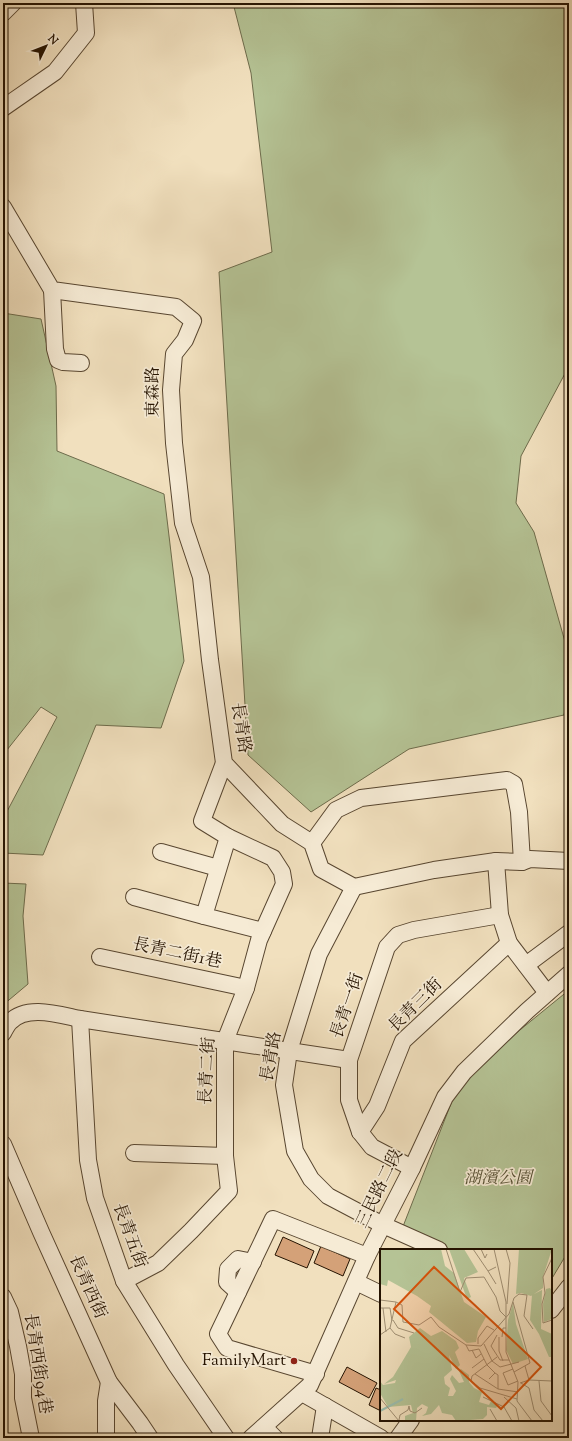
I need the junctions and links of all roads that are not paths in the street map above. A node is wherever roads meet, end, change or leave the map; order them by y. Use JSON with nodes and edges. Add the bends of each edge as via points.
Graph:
{"nodes":[{"id":1,"x":13,"y":3,"type":"edge"},
{"id":2,"x":84,"y":3,"type":"edge"},
{"id":3,"x":3,"y":13,"type":"edge"},
{"id":4,"x":3,"y":108,"type":"edge"},
{"id":5,"x":3,"y":208,"type":"edge"},
{"id":6,"x":52,"y":290,"type":"junction"},
{"id":7,"x":81,"y":363,"type":"dead end"},
{"id":8,"x":210,"y":660,"type":"joint"},
{"id":9,"x":224,"y":763,"type":"junction"},
{"id":10,"x":228,"y":837,"type":"junction"},
{"id":11,"x":312,"y":843,"type":"junction"},
{"id":12,"x":161,"y":852,"type":"dead end"},
{"id":13,"x":496,"y":861,"type":"junction"},
{"id":14,"x":569,"y":861,"type":"edge"},
{"id":15,"x":522,"y":862,"type":"junction"},
{"id":16,"x":218,"y":868,"type":"junction"},
{"id":17,"x":354,"y":887,"type":"junction"},
{"id":18,"x":134,"y":897,"type":"dead end"},
{"id":19,"x":500,"y":915,"type":"junction"},
{"id":20,"x":204,"y":916,"type":"junction"},
{"id":21,"x":263,"y":931,"type":"junction"},
{"id":22,"x":569,"y":933,"type":"edge"},
{"id":23,"x":509,"y":943,"type":"junction"},
{"id":24,"x":100,"y":957,"type":"dead end"},
{"id":25,"x":526,"y":965,"type":"junction"},
{"id":26,"x":569,"y":974,"type":"edge"},
{"id":27,"x":246,"y":988,"type":"junction"},
{"id":28,"x":547,"y":993,"type":"junction"},
{"id":29,"x":80,"y":1019,"type":"junction"},
{"id":30,"x":3,"y":1032,"type":"edge"},
{"id":31,"x":225,"y":1040,"type":"junction"},
{"id":32,"x":289,"y":1051,"type":"junction"},
{"id":33,"x":349,"y":1060,"type":"junction"},
{"id":34,"x":360,"y":1132,"type":"junction"},
{"id":35,"x":3,"y":1144,"type":"edge"},
{"id":36,"x":134,"y":1153,"type":"dead end"},
{"id":37,"x":225,"y":1156,"type":"junction"},
{"id":38,"x":412,"y":1168,"type":"junction"},
{"id":39,"x":383,"y":1225,"type":"junction"},
{"id":40,"x":437,"y":1249,"type":"edge"},
{"id":41,"x":367,"y":1256,"type":"junction"},
{"id":42,"x":124,"y":1281,"type":"junction"},
{"id":43,"x":356,"y":1282,"type":"junction"},
{"id":44,"x":569,"y":1287,"type":"edge"},
{"id":45,"x":380,"y":1294,"type":"edge"},
{"id":46,"x":3,"y":1297,"type":"edge"},
{"id":47,"x":552,"y":1309,"type":"edge"},
{"id":48,"x":316,"y":1374,"type":"junction"},
{"id":49,"x":109,"y":1382,"type":"junction"},
{"id":50,"x":302,"y":1393,"type":"junction"},
{"id":51,"x":325,"y":1406,"type":"junction"},
{"id":52,"x":410,"y":1421,"type":"edge"},
{"id":53,"x":264,"y":1427,"type":"junction"},
{"id":54,"x":31,"y":1438,"type":"edge"},
{"id":55,"x":106,"y":1438,"type":"edge"},
{"id":56,"x":150,"y":1438,"type":"edge"},
{"id":57,"x":226,"y":1438,"type":"edge"},
{"id":58,"x":251,"y":1438,"type":"edge"},
{"id":59,"x":275,"y":1438,"type":"edge"},
{"id":60,"x":320,"y":1438,"type":"edge"},
{"id":61,"x":381,"y":1438,"type":"edge"},
{"id":62,"x":398,"y":1438,"type":"edge"}],
"edges":[{"from":1,"to":3,"type":"street"},
{"from":2,"to":4,"type":"street","via":[[86,33],[55,72]]},
{"from":5,"to":6,"type":"street"},
{"from":6,"to":7,"type":"street","via":[[55,349],[58,360]]},
{"from":6,"to":8,"type":"street","name":"東森路","via":[[176,307],[193,321],[185,340],[174,354],[171,390],[183,523],[201,576]]},
{"from":8,"to":9,"type":"street","name":"長青路"},
{"from":9,"to":10,"type":"street","via":[[202,821]]},
{"from":9,"to":11,"type":"street","name":"長青路","via":[[282,824]]},
{"from":10,"to":16,"type":"street"},
{"from":10,"to":21,"type":"street","name":"長青二街","via":[[273,858],[282,872],[284,884]]},
{"from":11,"to":15,"type":"street","via":[[336,810],[361,798],[508,780],[514,784],[519,812]]},
{"from":11,"to":17,"type":"street","via":[[321,869]]},
{"from":12,"to":16,"type":"street"},
{"from":13,"to":15,"type":"street"},
{"from":13,"to":17,"type":"street","via":[[434,870]]},
{"from":13,"to":19,"type":"street"},
{"from":14,"to":15,"type":"street","via":[[530,859]]},
{"from":16,"to":20,"type":"street"},
{"from":17,"to":32,"type":"street","name":"長青路","via":[[319,954]]},
{"from":18,"to":20,"type":"street"},
{"from":19,"to":23,"type":"street"},
{"from":19,"to":33,"type":"street","name":"長青一街","via":[[398,935],[387,947]]},
{"from":20,"to":21,"type":"street"},
{"from":21,"to":27,"type":"street","name":"長青二街"},
{"from":22,"to":25,"type":"street"},
{"from":23,"to":25,"type":"street"},
{"from":23,"to":34,"type":"street","name":"長青三街","via":[[403,1041],[377,1106]]},
{"from":24,"to":27,"type":"street","name":"長青二街1巷"},
{"from":25,"to":28,"type":"street"},
{"from":26,"to":28,"type":"street","name":"三民路二段"},
{"from":27,"to":31,"type":"street","name":"長青二街"},
{"from":28,"to":38,"type":"street","name":"三民路二段","via":[[464,1072],[445,1097]]},
{"from":29,"to":30,"type":"street","via":[[45,1011],[24,1014],[11,1021]]},
{"from":29,"to":31,"type":"street"},
{"from":29,"to":42,"type":"street","name":"長青五街","via":[[88,1160],[95,1198]]},
{"from":31,"to":32,"type":"street"},
{"from":31,"to":37,"type":"street","name":"長青二街"},
{"from":32,"to":33,"type":"street"},
{"from":32,"to":39,"type":"street","name":"長青路","via":[[284,1085],[295,1151],[311,1179],[328,1196]]},
{"from":33,"to":34,"type":"street","name":"長青一街","via":[[349,1100]]},
{"from":34,"to":38,"type":"street","name":"長青一街","via":[[372,1147]]},
{"from":35,"to":49,"type":"street","name":"長青西街"},
{"from":36,"to":37,"type":"street"},
{"from":37,"to":42,"type":"street","name":"長青二街","via":[[229,1191],[192,1231],[158,1262]]},
{"from":38,"to":39,"type":"street","name":"三民路二段"},
{"from":39,"to":40,"type":"street","name":"長青路"},
{"from":39,"to":41,"type":"street","name":"三民路二段"},
{"from":41,"to":43,"type":"street","name":"三民路二段"},
{"from":41,"to":48,"type":"street","via":[[273,1219],[253,1262],[238,1259],[228,1269],[227,1282],[242,1285],[218,1334],[226,1348]]},
{"from":42,"to":57,"type":"street","name":"長青五街","via":[[176,1365]]},
{"from":43,"to":45,"type":"street"},
{"from":43,"to":48,"type":"street","name":"三民路二段"},
{"from":44,"to":47,"type":"street"},
{"from":46,"to":54,"type":"street","name":"長青西街94巷","via":[[10,1312],[18,1346],[23,1374],[23,1398]]},
{"from":48,"to":50,"type":"street","name":"三民路二段"},
{"from":49,"to":55,"type":"street"},
{"from":49,"to":56,"type":"street","name":"長青西街"},
{"from":50,"to":51,"type":"street"},
{"from":50,"to":53,"type":"street","name":"三民路二段"},
{"from":51,"to":60,"type":"street"},
{"from":51,"to":61,"type":"street"},
{"from":52,"to":62,"type":"street"},
{"from":53,"to":58,"type":"street","name":"三民路二段"},
{"from":53,"to":59,"type":"street"}]}
